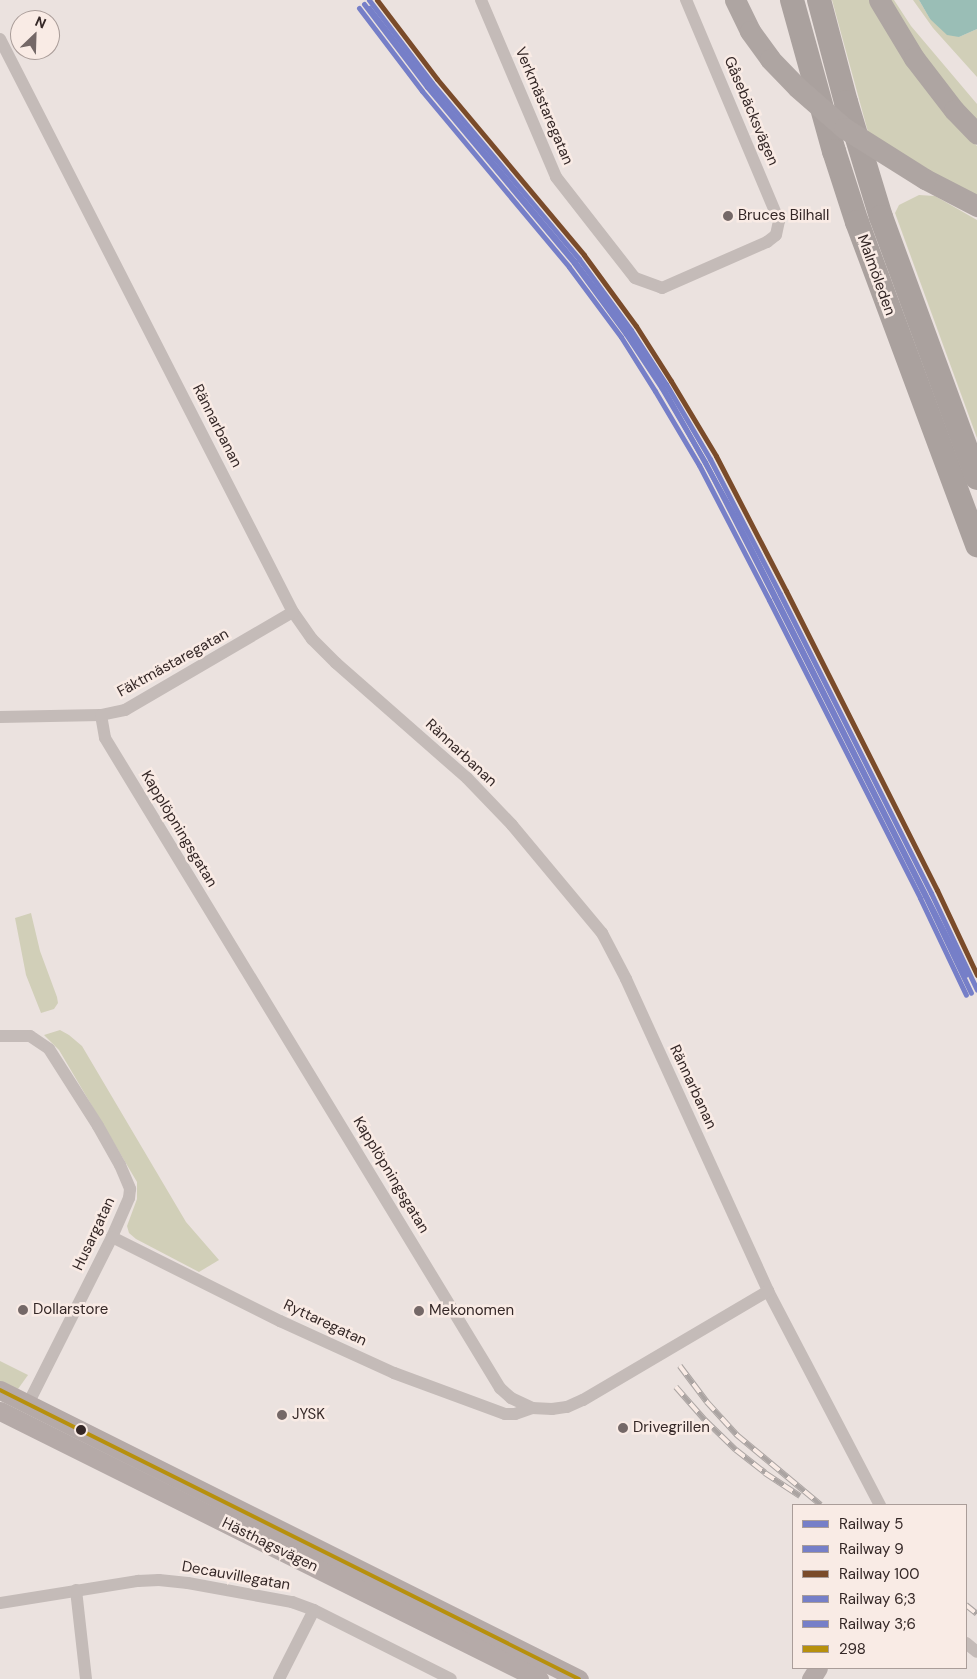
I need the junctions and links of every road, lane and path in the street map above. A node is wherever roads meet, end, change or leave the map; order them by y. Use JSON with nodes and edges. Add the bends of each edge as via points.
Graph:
{"nodes":[{"id":1,"x":481,"y":0,"type":"edge"},
{"id":2,"x":686,"y":0,"type":"edge"},
{"id":3,"x":735,"y":0,"type":"edge"},
{"id":4,"x":792,"y":0,"type":"edge"},
{"id":5,"x":820,"y":0,"type":"edge"},
{"id":6,"x":879,"y":0,"type":"edge"},
{"id":7,"x":0,"y":39,"type":"edge"},
{"id":8,"x":977,"y":134,"type":"edge"},
{"id":9,"x":977,"y":206,"type":"edge"},
{"id":10,"x":776,"y":235,"type":"joint"},
{"id":11,"x":977,"y":478,"type":"edge"},
{"id":12,"x":977,"y":545,"type":"edge"},
{"id":13,"x":293,"y":612,"type":"junction"},
{"id":14,"x":101,"y":715,"type":"junction"},
{"id":15,"x":0,"y":717,"type":"edge"},
{"id":16,"x":0,"y":1036,"type":"edge"},
{"id":17,"x":112,"y":1237,"type":"junction"},
{"id":18,"x":768,"y":1290,"type":"junction"},
{"id":19,"x":0,"y":1390,"type":"edge"},
{"id":20,"x":28,"y":1404,"type":"junction"},
{"id":21,"x":532,"y":1408,"type":"junction"},
{"id":22,"x":0,"y":1411,"type":"edge"},
{"id":23,"x":879,"y":1504,"type":"edge"},
{"id":24,"x":76,"y":1590,"type":"junction"},
{"id":25,"x":0,"y":1603,"type":"edge"},
{"id":26,"x":314,"y":1610,"type":"junction"},
{"id":27,"x":967,"y":1643,"type":"edge"},
{"id":28,"x":977,"y":1652,"type":"edge"},
{"id":29,"x":430,"y":1674,"type":"edge"},
{"id":30,"x":86,"y":1679,"type":"edge"},
{"id":31,"x":279,"y":1679,"type":"edge"},
{"id":32,"x":451,"y":1679,"type":"edge"},
{"id":33,"x":539,"y":1679,"type":"edge"},
{"id":34,"x":579,"y":1679,"type":"edge"}],
"edges":[{"from":1,"to":10,"type":"street","name":"Verkmästaregatan","via":[[556,177],[635,278],[662,288],[767,242]]},
{"from":2,"to":10,"type":"street","name":"Gåsebäcksvägen","via":[[779,221]]},
{"from":3,"to":9,"type":"highway","bridge":true,"via":[[750,31],[770,59],[830,116],[925,179]]},
{"from":4,"to":12,"type":"highway","name":"Malmöleden","via":[[857,222]]},
{"from":5,"to":11,"type":"highway","name":"Malmöleden","via":[[846,102],[879,209]]},
{"from":6,"to":8,"type":"highway","via":[[914,58]]},
{"from":7,"to":13,"type":"street","name":"Rännarbanan"},
{"from":13,"to":14,"type":"street","name":"Fäktmästaregatan","via":[[125,710]]},
{"from":13,"to":18,"type":"street","name":"Rännarbanan","via":[[312,639],[336,663],[474,785],[512,825],[602,933]]},
{"from":14,"to":15,"type":"street","name":"Fäktmästaregatan"},
{"from":14,"to":21,"type":"street","name":"Kapplöpningsgatan","via":[[105,738],[500,1388],[511,1398]]},
{"from":16,"to":17,"type":"street","name":"Husargatan","via":[[30,1036],[49,1049],[120,1165],[130,1189]]},
{"from":17,"to":20,"type":"street","name":"Husargatan"},
{"from":17,"to":21,"type":"street","name":"Ryttaregatan","via":[[280,1321],[394,1373],[505,1414]]},
{"from":18,"to":21,"type":"street","name":"Kapplöpningsgatan","via":[[583,1400],[567,1407]]},
{"from":18,"to":23,"type":"street","name":"Rännarbanan"},
{"from":19,"to":20,"type":"main road","name":"Hästhagsvägen"},
{"from":20,"to":34,"type":"main road","name":"Hästhagsvägen"},
{"from":22,"to":33,"type":"main road","name":"Hästhagsvägen"},
{"from":24,"to":25,"type":"street","name":"Decauvillegatan"},
{"from":24,"to":26,"type":"street","name":"Decauvillegatan","via":[[159,1580],[292,1602]]},
{"from":24,"to":30,"type":"street"},
{"from":26,"to":29,"type":"street","name":"Decauvillegatan"},
{"from":26,"to":31,"type":"street"},
{"from":27,"to":28,"type":"street"},
{"from":29,"to":32,"type":"street","name":"Decauvillegatan"}]}
